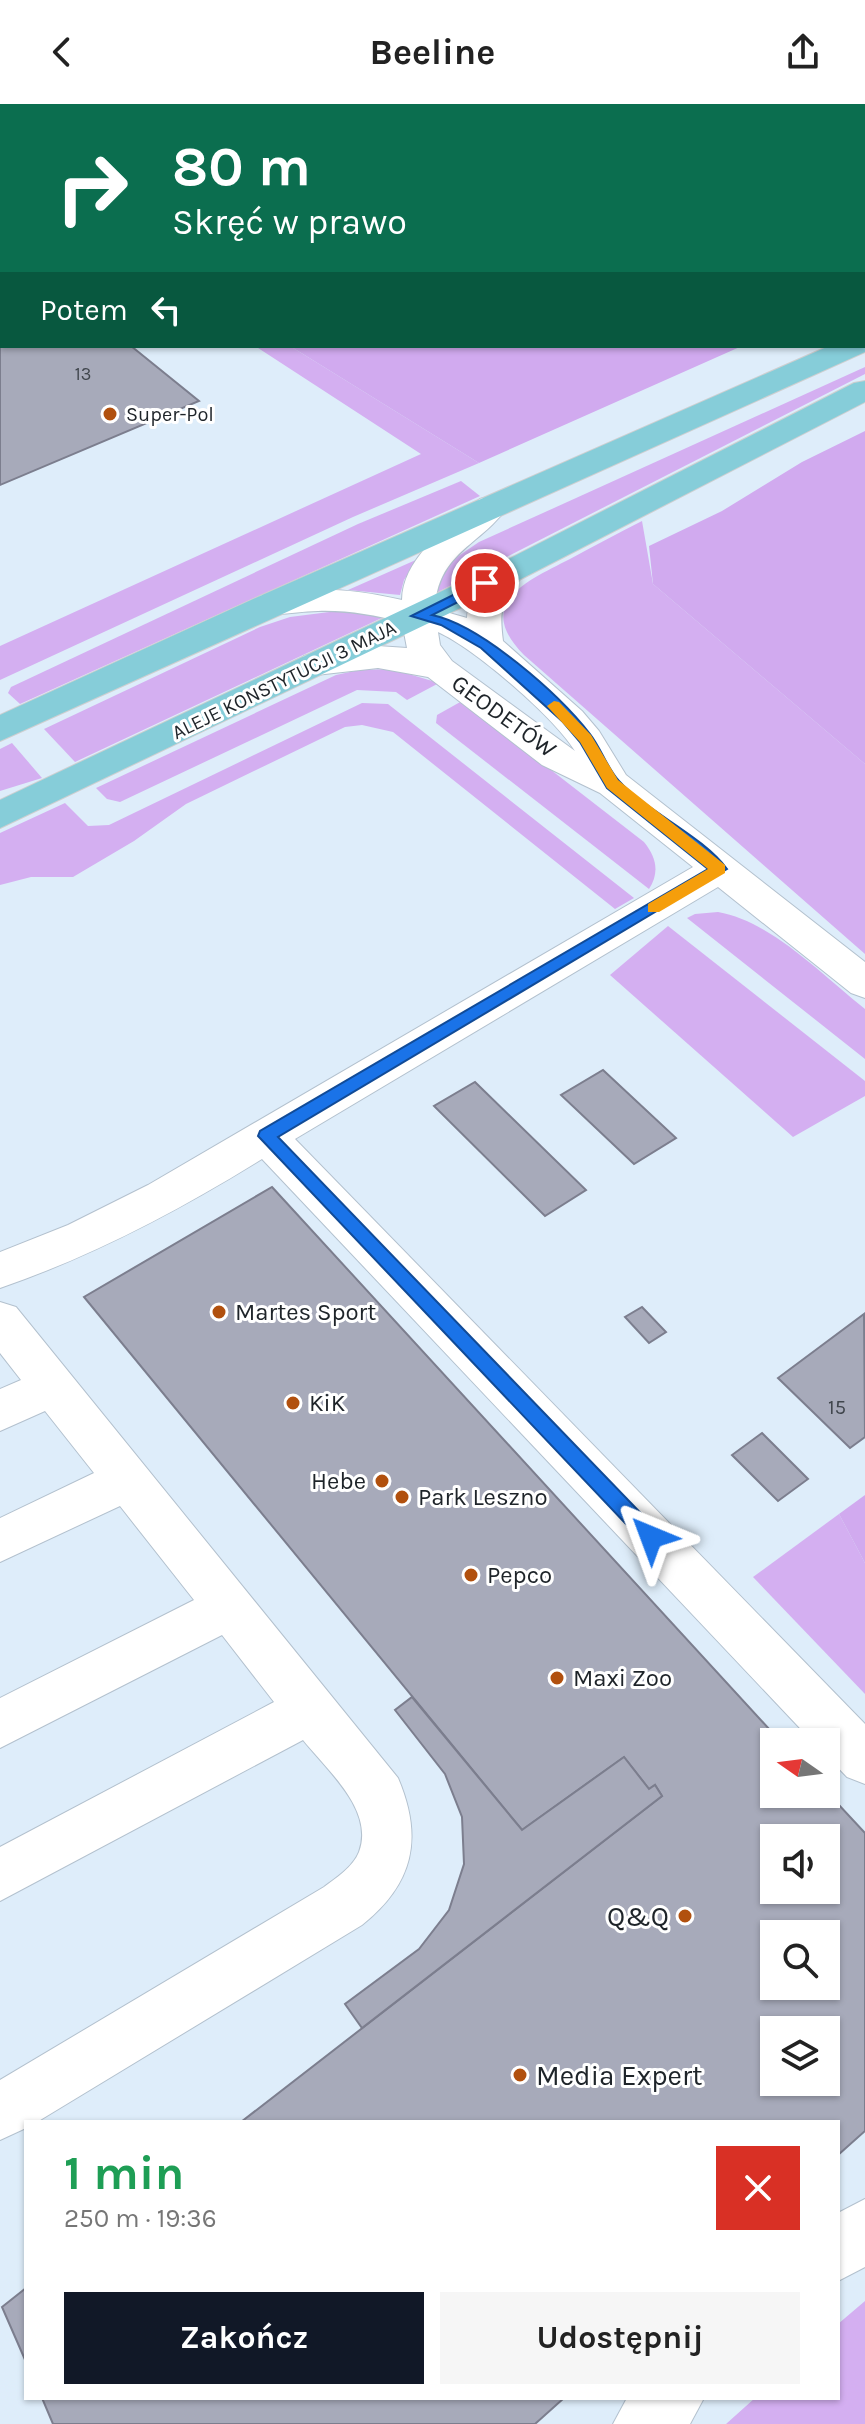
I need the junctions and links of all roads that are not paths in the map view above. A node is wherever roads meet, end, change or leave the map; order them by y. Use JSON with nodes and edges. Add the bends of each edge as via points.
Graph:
{"nodes":[{"id":1,"x":849,"y":348,"type":"edge"},
{"id":2,"x":865,"y":390,"type":"edge"},
{"id":3,"x":492,"y":506,"type":"junction"},
{"id":4,"x":507,"y":573,"type":"junction"},
{"id":5,"x":272,"y":604,"type":"junction"},
{"id":6,"x":418,"y":616,"type":"junction"},
{"id":7,"x":486,"y":645,"type":"junction"},
{"id":8,"x":316,"y":664,"type":"junction"},
{"id":9,"x":440,"y":669,"type":"junction"},
{"id":10,"x":0,"y":729,"type":"edge"},
{"id":11,"x":613,"y":784,"type":"junction"},
{"id":12,"x":0,"y":815,"type":"edge"},
{"id":13,"x":719,"y":869,"type":"junction"},
{"id":14,"x":865,"y":983,"type":"edge"},
{"id":15,"x":266,"y":1136,"type":"junction"},
{"id":16,"x":0,"y":1270,"type":"edge"},
{"id":17,"x":0,"y":1320,"type":"edge"},
{"id":18,"x":53,"y":1386,"type":"junction"},
{"id":19,"x":0,"y":1411,"type":"edge"},
{"id":20,"x":128,"y":1480,"type":"junction"},
{"id":21,"x":0,"y":1541,"type":"edge"},
{"id":22,"x":229,"y":1607,"type":"junction"},
{"id":23,"x":311,"y":1709,"type":"junction"},
{"id":24,"x":0,"y":1724,"type":"edge"},
{"id":25,"x":865,"y":1760,"type":"edge"},
{"id":26,"x":0,"y":1875,"type":"edge"},
{"id":27,"x":0,"y":2112,"type":"edge"},
{"id":28,"x":865,"y":2228,"type":"edge"},
{"id":29,"x":840,"y":2250,"type":"edge"},
{"id":30,"x":671,"y":2400,"type":"edge"},
{"id":31,"x":644,"y":2424,"type":"edge"}],
"edges":[{"from":1,"to":3,"type":"main road"},
{"from":2,"to":4,"type":"main road","name":"ALEJE KONSTYTUCJI 3 MAJA"},
{"from":3,"to":5,"type":"main road"},
{"from":3,"to":6,"type":"street","via":[[429,566],[419,588]]},
{"from":4,"to":6,"type":"main road","name":"ALEJE KONSTYTUCJI 3 MAJA"},
{"from":4,"to":7,"type":"street","via":[[484,604]]},
{"from":5,"to":6,"type":"street","name":"GEODETÓW","via":[[370,603]]},
{"from":5,"to":10,"type":"main road"},
{"from":6,"to":7,"type":"street","name":"GEODETÓW","via":[[446,622]]},
{"from":6,"to":8,"type":"main road","name":"ALEJE KONSTYTUCJI 3 MAJA"},
{"from":6,"to":9,"type":"street","via":[[423,647]]},
{"from":7,"to":11,"type":"street","name":"GEODETÓW","via":[[569,719]]},
{"from":8,"to":9,"type":"street","via":[[383,654]]},
{"from":8,"to":12,"type":"main road","name":"ALEJE KONSTYTUCJI 3 MAJA"},
{"from":9,"to":11,"type":"street","name":"GEODETÓW","via":[[555,756]]},
{"from":11,"to":13,"type":"street","name":"GEODETÓW"},
{"from":13,"to":14,"type":"street","name":"GEODETÓW"},
{"from":13,"to":15,"type":"street"},
{"from":15,"to":16,"type":"street","via":[[112,1223]]},
{"from":15,"to":25,"type":"street"},
{"from":17,"to":18,"type":"street"},
{"from":18,"to":19,"type":"street"},
{"from":18,"to":20,"type":"street"},
{"from":20,"to":21,"type":"street"},
{"from":20,"to":22,"type":"street"},
{"from":22,"to":23,"type":"street"},
{"from":22,"to":24,"type":"street"},
{"from":23,"to":26,"type":"street"},
{"from":23,"to":27,"type":"street","via":[[380,1796],[388,1820],[389,1846],[365,1890]]},
{"from":28,"to":29,"type":"street"},
{"from":30,"to":31,"type":"street"}]}
